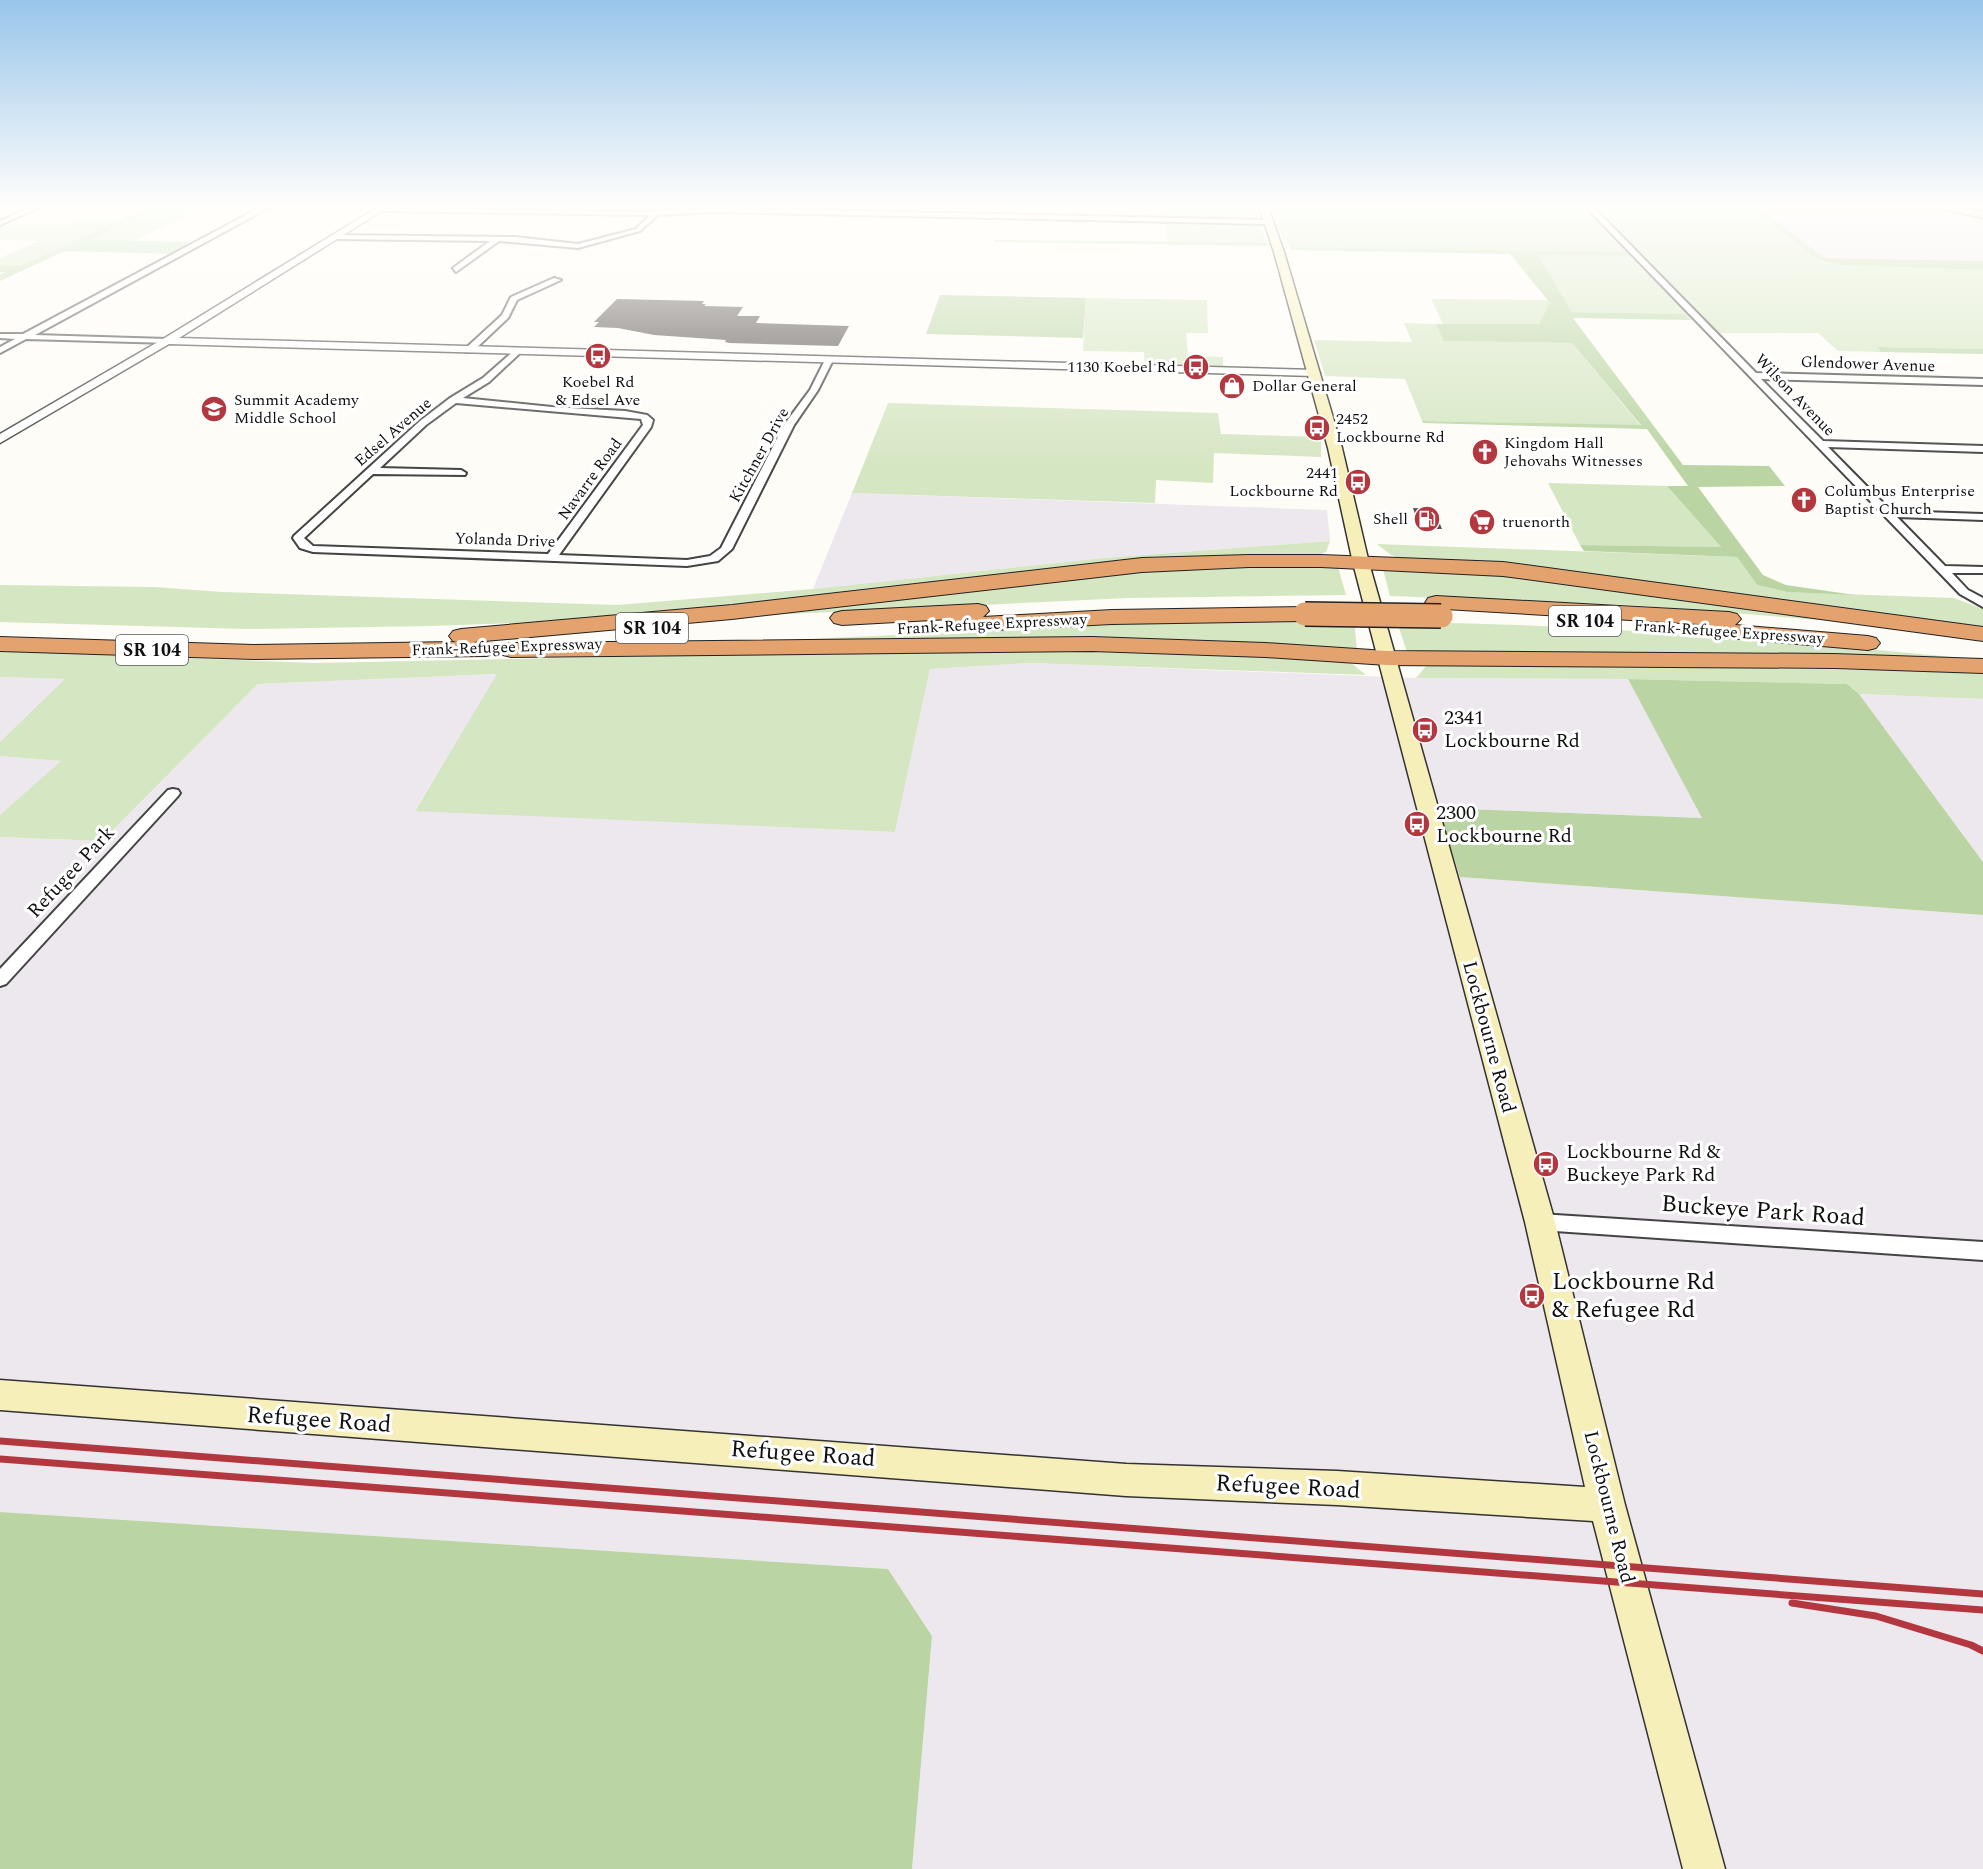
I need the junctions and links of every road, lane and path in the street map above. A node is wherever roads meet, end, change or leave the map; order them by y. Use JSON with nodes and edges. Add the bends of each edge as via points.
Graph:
{"nodes":[{"id":1,"x":104,"y":294,"type":"edge"},
{"id":2,"x":243,"y":294,"type":"edge"},
{"id":3,"x":525,"y":294,"type":"edge"},
{"id":4,"x":1291,"y":294,"type":"edge"},
{"id":5,"x":1674,"y":294,"type":"edge"},
{"id":6,"x":0,"y":336,"type":"edge"},
{"id":7,"x":26,"y":336,"type":"junction"},
{"id":8,"x":167,"y":341,"type":"junction"},
{"id":9,"x":0,"y":350,"type":"edge"},
{"id":10,"x":469,"y":350,"type":"junction"},
{"id":11,"x":517,"y":351,"type":"junction"},
{"id":12,"x":829,"y":360,"type":"junction"},
{"id":13,"x":1314,"y":373,"type":"junction"},
{"id":14,"x":1753,"y":376,"type":"junction"},
{"id":15,"x":1983,"y":382,"type":"edge"},
{"id":16,"x":453,"y":400,"type":"junction"},
{"id":17,"x":0,"y":439,"type":"edge"},
{"id":18,"x":1820,"y":444,"type":"junction"},
{"id":19,"x":1983,"y":449,"type":"edge"},
{"id":20,"x":371,"y":471,"type":"junction"},
{"id":21,"x":461,"y":473,"type":"dead end"},
{"id":22,"x":1888,"y":514,"type":"junction"},
{"id":23,"x":1983,"y":517,"type":"edge"},
{"id":24,"x":300,"y":543,"type":"joint"},
{"id":25,"x":551,"y":558,"type":"junction"},
{"id":26,"x":711,"y":560,"type":"joint"},
{"id":27,"x":1361,"y":563,"type":"junction"},
{"id":28,"x":1942,"y":569,"type":"junction"},
{"id":29,"x":1983,"y":570,"type":"edge"},
{"id":30,"x":1981,"y":602,"type":"edge"},
{"id":31,"x":1438,"y":609,"type":"junction"},
{"id":32,"x":0,"y":630,"type":"edge"},
{"id":33,"x":1983,"y":634,"type":"edge"},
{"id":34,"x":1983,"y":642,"type":"edge"},
{"id":35,"x":457,"y":643,"type":"junction"},
{"id":36,"x":0,"y":644,"type":"edge"},
{"id":37,"x":1983,"y":654,"type":"edge"},
{"id":38,"x":1387,"y":658,"type":"junction"},
{"id":39,"x":1983,"y":666,"type":"edge"},
{"id":40,"x":173,"y":793,"type":"dead end"},
{"id":41,"x":0,"y":980,"type":"edge"},
{"id":42,"x":1540,"y":1222,"type":"junction"},
{"id":43,"x":1983,"y":1251,"type":"edge"},
{"id":44,"x":0,"y":1395,"type":"edge"},
{"id":45,"x":1607,"y":1505,"type":"junction"},
{"id":46,"x":1704,"y":1869,"type":"edge"}],
"edges":[{"from":1,"to":7,"type":"street"},
{"from":2,"to":8,"type":"street"},
{"from":3,"to":10,"type":"street","via":[[514,299],[505,316]]},
{"from":4,"to":13,"type":"main road","name":"Lockbourne Road"},
{"from":5,"to":14,"type":"street","name":"Wilson Avenue"},
{"from":6,"to":7,"type":"street"},
{"from":7,"to":8,"type":"street"},
{"from":7,"to":9,"type":"street"},
{"from":8,"to":10,"type":"street"},
{"from":8,"to":17,"type":"street"},
{"from":10,"to":11,"type":"street"},
{"from":11,"to":12,"type":"street"},
{"from":11,"to":16,"type":"street","name":"Edsel Avenue","via":[[486,380]]},
{"from":12,"to":13,"type":"street"},
{"from":12,"to":26,"type":"street","name":"Kitchner Drive","via":[[789,425],[726,549]]},
{"from":13,"to":27,"type":"main road","name":"Lockbourne Road"},
{"from":14,"to":15,"type":"street","name":"Glendower Avenue"},
{"from":14,"to":18,"type":"street","name":"Wilson Avenue"},
{"from":16,"to":20,"type":"street","name":"Edsel Avenue"},
{"from":16,"to":25,"type":"street","name":"Navarre Road","via":[[625,414],[648,420]]},
{"from":18,"to":19,"type":"street"},
{"from":18,"to":22,"type":"street","name":"Wilson Avenue"},
{"from":20,"to":21,"type":"street"},
{"from":20,"to":24,"type":"street","name":"Edsel Avenue","via":[[298,538]]},
{"from":22,"to":23,"type":"street"},
{"from":22,"to":28,"type":"street","name":"Wilson Avenue"},
{"from":24,"to":25,"type":"street","name":"Yolanda Drive","via":[[313,549]]},
{"from":25,"to":26,"type":"street","name":"Yolanda Drive","via":[[687,563]]},
{"from":27,"to":33,"type":"highway","via":[[1534,572]]},
{"from":27,"to":35,"type":"highway","via":[[1248,561],[1142,565]]},
{"from":27,"to":38,"type":"main road","name":"Lockbourne Road"},
{"from":28,"to":29,"type":"street"},
{"from":28,"to":30,"type":"street","name":"Wilson Avenue","via":[[1970,597]]},
{"from":31,"to":34,"type":"highway","name":"Frank-Refugee Expressway","number":"SR 104","via":[[1709,617]]},
{"from":31,"to":35,"type":"highway","name":"Frank-Refugee Expressway","number":"SR 104","bridge":true,"via":[[1304,608]]},
{"from":31,"to":37,"type":"highway","name":"Frank-Refugee Expressway","number":"SR 104"},
{"from":32,"to":35,"type":"highway","name":"Frank-Refugee Expressway","number":"SR 104"},
{"from":35,"to":36,"type":"highway","name":"Frank-Refugee Expressway","number":"SR 104","via":[[254,652]]},
{"from":35,"to":38,"type":"highway","via":[[1092,644]]},
{"from":38,"to":39,"type":"highway"},
{"from":38,"to":42,"type":"main road","name":"Lockbourne Road"},
{"from":40,"to":41,"type":"street","name":"Refugee Park"},
{"from":42,"to":43,"type":"street","name":"Buckeye Park Road"},
{"from":42,"to":45,"type":"main road","name":"Lockbourne Road"},
{"from":44,"to":45,"type":"main road","name":"Refugee Road","via":[[1126,1480]]},
{"from":45,"to":46,"type":"main road","name":"Lockbourne Road"}]}
